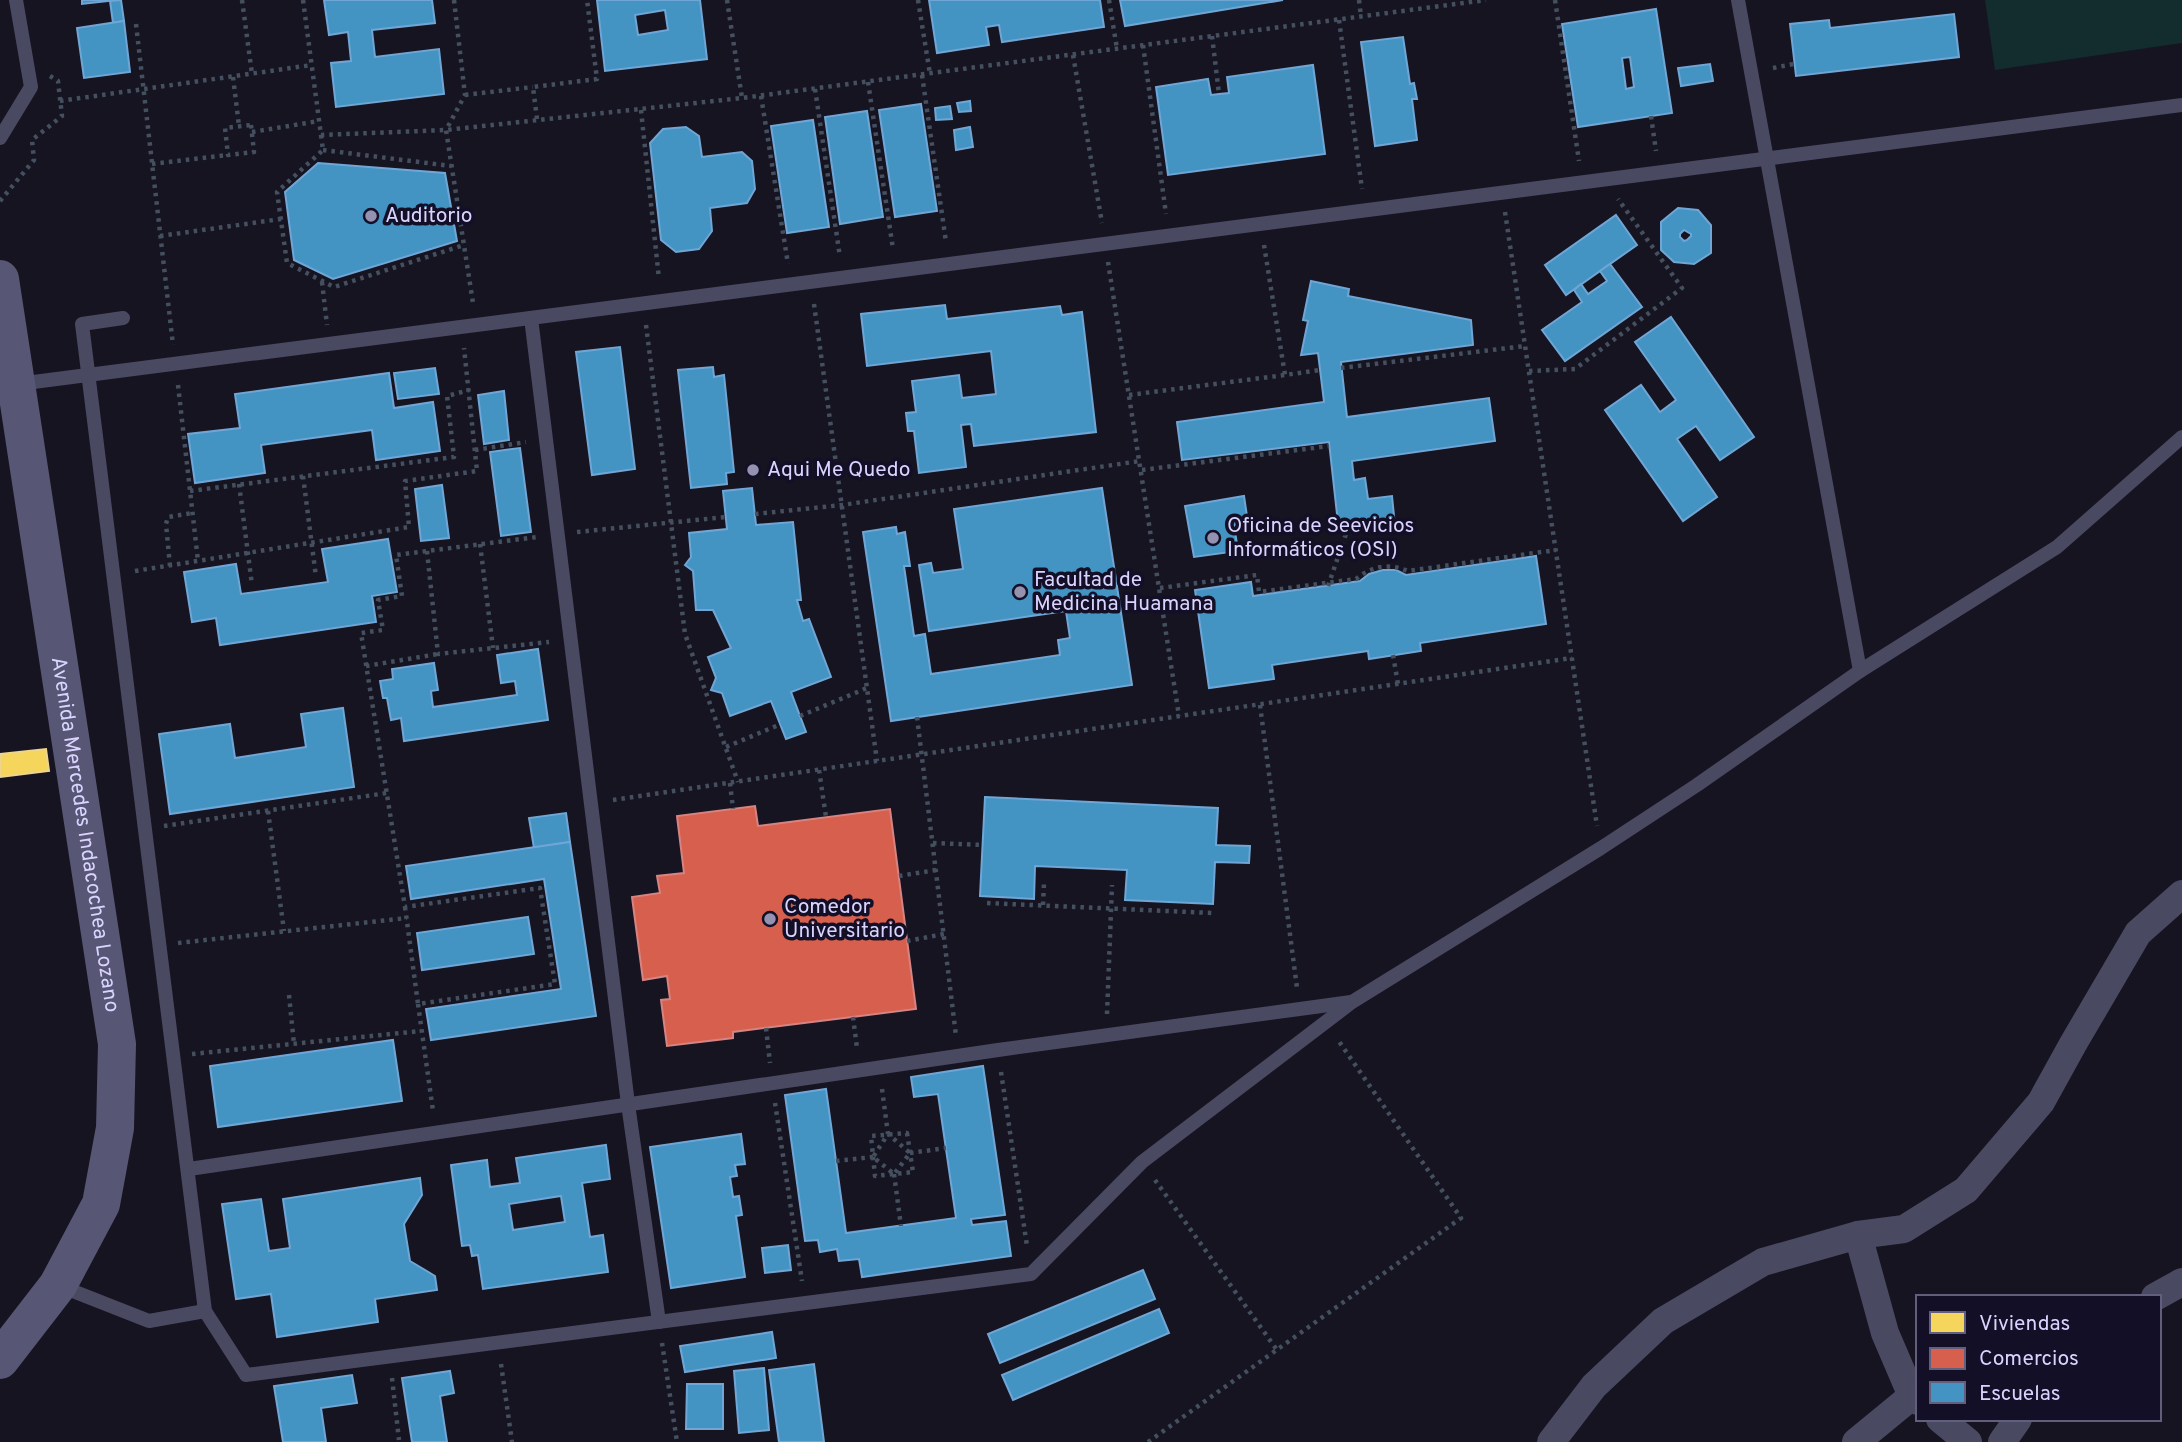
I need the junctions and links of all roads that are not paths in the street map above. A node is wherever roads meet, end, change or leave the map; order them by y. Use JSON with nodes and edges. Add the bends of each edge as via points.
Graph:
{"nodes":[{"id":1,"x":16,"y":0,"type":"edge"},
{"id":2,"x":1738,"y":0,"type":"edge"},
{"id":3,"x":2182,"y":105,"type":"edge"},
{"id":4,"x":0,"y":138,"type":"edge"},
{"id":5,"x":1767,"y":158,"type":"junction"},
{"id":6,"x":0,"y":279,"type":"edge"},
{"id":7,"x":123,"y":318,"type":"dead end"},
{"id":8,"x":531,"y":318,"type":"junction"},
{"id":9,"x":88,"y":375,"type":"junction"},
{"id":10,"x":8,"y":388,"type":"edge"},
{"id":11,"x":2182,"y":437,"type":"edge"},
{"id":12,"x":1860,"y":671,"type":"junction"},
{"id":13,"x":2182,"y":894,"type":"edge"},
{"id":14,"x":1352,"y":1002,"type":"junction"},
{"id":15,"x":628,"y":1104,"type":"junction"},
{"id":16,"x":189,"y":1169,"type":"junction"},
{"id":17,"x":1858,"y":1236,"type":"junction"},
{"id":18,"x":2182,"y":1282,"type":"edge"},
{"id":19,"x":58,"y":1285,"type":"junction"},
{"id":20,"x":2159,"y":1295,"type":"edge"},
{"id":21,"x":205,"y":1311,"type":"junction"},
{"id":22,"x":659,"y":1322,"type":"junction"},
{"id":23,"x":0,"y":1360,"type":"edge"},
{"id":24,"x":1915,"y":1398,"type":"edge"},
{"id":25,"x":1942,"y":1421,"type":"edge"},
{"id":26,"x":2017,"y":1421,"type":"edge"},
{"id":27,"x":1551,"y":1442,"type":"edge"},
{"id":28,"x":1856,"y":1442,"type":"edge"},
{"id":29,"x":1968,"y":1442,"type":"edge"},
{"id":30,"x":2002,"y":1442,"type":"edge"}],
"edges":[{"from":1,"to":4,"type":"lane","via":[[31,87]]},
{"from":2,"to":5,"type":"lane"},
{"from":3,"to":5,"type":"lane"},
{"from":5,"to":8,"type":"lane"},
{"from":5,"to":12,"type":"lane"},
{"from":6,"to":10,"type":"street","name":"Avenida Mercedes Indacochea Lozano"},
{"from":7,"to":9,"type":"lane","via":[[82,324]]},
{"from":8,"to":9,"type":"lane"},
{"from":8,"to":15,"type":"lane"},
{"from":9,"to":10,"type":"lane"},
{"from":9,"to":16,"type":"lane"},
{"from":10,"to":19,"type":"street","name":"Avenida Mercedes Indacochea Lozano","via":[[117,1044],[115,1128],[101,1204]]},
{"from":11,"to":12,"type":"lane","via":[[2057,547]]},
{"from":12,"to":14,"type":"lane","via":[[1601,848]]},
{"from":13,"to":17,"type":"street","via":[[2138,933],[2042,1102],[1966,1190],[1904,1228]]},
{"from":14,"to":15,"type":"lane"},
{"from":14,"to":22,"type":"lane","via":[[1142,1162],[1031,1274]]},
{"from":15,"to":16,"type":"lane"},
{"from":15,"to":22,"type":"lane"},
{"from":16,"to":21,"type":"lane"},
{"from":17,"to":24,"type":"street","via":[[1885,1333]]},
{"from":17,"to":27,"type":"street","via":[[1763,1262],[1663,1321],[1594,1386]]},
{"from":18,"to":20,"type":"street"},
{"from":19,"to":21,"type":"lane","via":[[149,1321]]},
{"from":19,"to":23,"type":"street","name":"Avenida Mercedes Indacochea Lozano"},
{"from":21,"to":22,"type":"lane","via":[[246,1375]]},
{"from":24,"to":28,"type":"street"},
{"from":25,"to":29,"type":"street"},
{"from":26,"to":30,"type":"street"}]}
